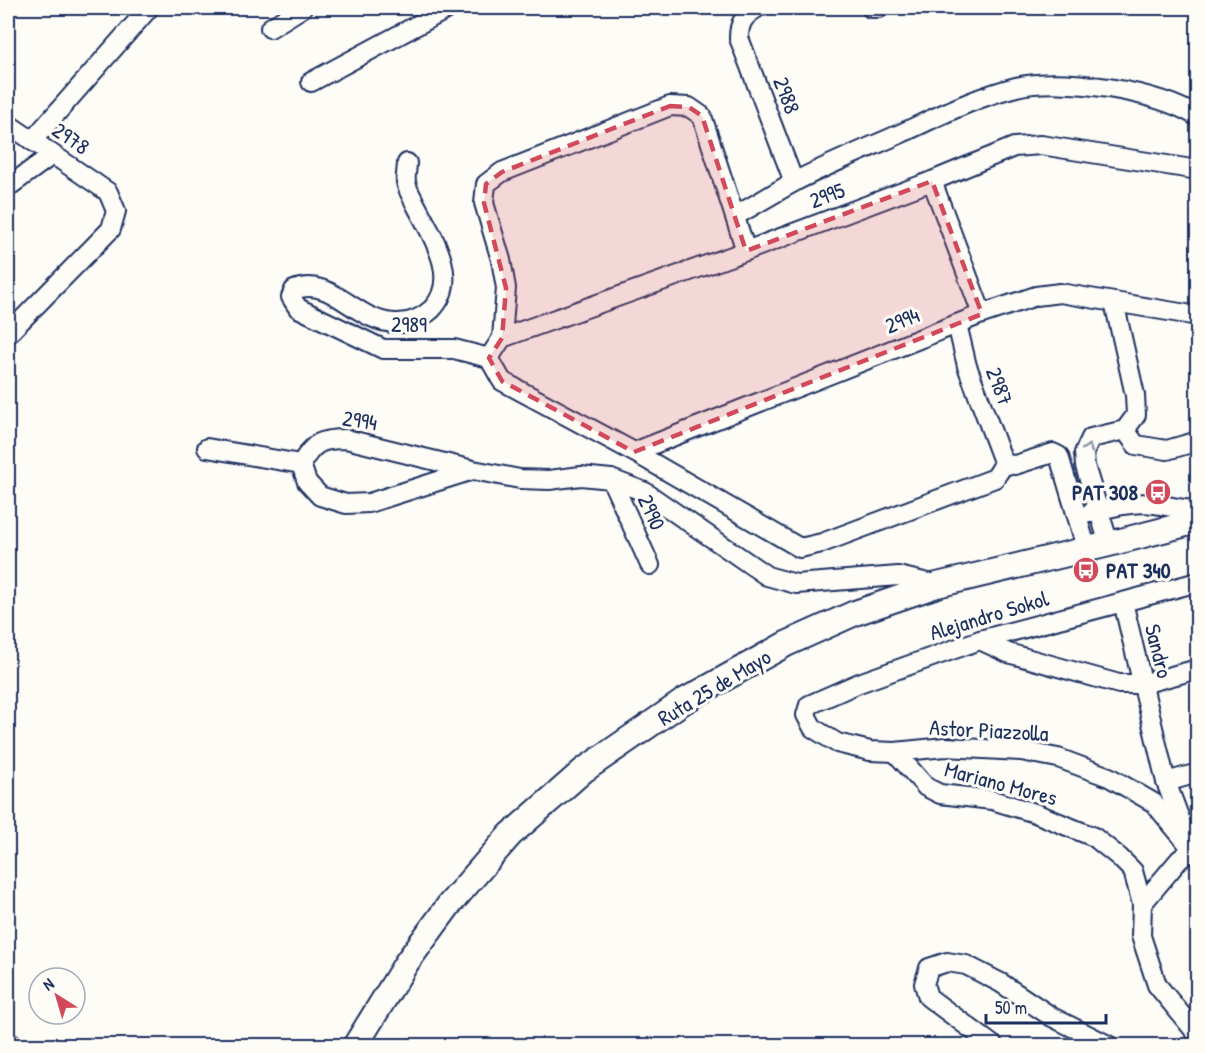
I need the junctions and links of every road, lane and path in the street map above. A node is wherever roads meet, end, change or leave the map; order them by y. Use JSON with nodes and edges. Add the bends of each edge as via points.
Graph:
{"nodes":[{"id":1,"x":149,"y":8,"type":"edge"},
{"id":2,"x":302,"y":8,"type":"edge"},
{"id":3,"x":449,"y":8,"type":"edge"},
{"id":4,"x":757,"y":8,"type":"edge"},
{"id":5,"x":872,"y":8,"type":"edge"},
{"id":6,"x":879,"y":8,"type":"edge"},
{"id":7,"x":270,"y":28,"type":"dead end"},
{"id":8,"x":311,"y":82,"type":"dead end"},
{"id":9,"x":1197,"y":117,"type":"edge"},
{"id":10,"x":8,"y":124,"type":"edge"},
{"id":11,"x":32,"y":141,"type":"junction"},
{"id":12,"x":52,"y":155,"type":"junction"},
{"id":13,"x":407,"y":164,"type":"dead end"},
{"id":14,"x":1197,"y":170,"type":"edge"},
{"id":15,"x":932,"y":181,"type":"junction"},
{"id":16,"x":795,"y":182,"type":"junction"},
{"id":17,"x":8,"y":187,"type":"edge"},
{"id":18,"x":735,"y":216,"type":"junction"},
{"id":19,"x":746,"y":250,"type":"junction"},
{"id":20,"x":1114,"y":302,"type":"junction"},
{"id":21,"x":982,"y":314,"type":"junction"},
{"id":22,"x":1197,"y":316,"type":"edge"},
{"id":23,"x":402,"y":322,"type":"junction"},
{"id":24,"x":957,"y":324,"type":"junction"},
{"id":25,"x":8,"y":334,"type":"edge"},
{"id":26,"x":502,"y":338,"type":"junction"},
{"id":27,"x":410,"y":349,"type":"junction"},
{"id":28,"x":489,"y":357,"type":"junction"},
{"id":29,"x":1125,"y":430,"type":"junction"},
{"id":30,"x":1197,"y":441,"type":"edge"},
{"id":31,"x":207,"y":448,"type":"dead end"},
{"id":32,"x":634,"y":452,"type":"junction"},
{"id":33,"x":301,"y":464,"type":"junction"},
{"id":34,"x":1004,"y":464,"type":"junction"},
{"id":35,"x":473,"y":470,"type":"junction"},
{"id":36,"x":606,"y":478,"type":"junction"},
{"id":37,"x":1100,"y":510,"type":"junction"},
{"id":38,"x":1197,"y":510,"type":"edge"},
{"id":39,"x":1078,"y":517,"type":"junction"},
{"id":40,"x":1197,"y":521,"type":"edge"},
{"id":41,"x":1098,"y":547,"type":"junction"},
{"id":42,"x":650,"y":565,"type":"dead end"},
{"id":43,"x":1197,"y":582,"type":"edge"},
{"id":44,"x":937,"y":585,"type":"junction"},
{"id":45,"x":1123,"y":602,"type":"junction"},
{"id":46,"x":980,"y":640,"type":"junction"},
{"id":47,"x":1197,"y":669,"type":"edge"},
{"id":48,"x":1142,"y":684,"type":"junction"},
{"id":49,"x":806,"y":715,"type":"joint"},
{"id":50,"x":895,"y":752,"type":"junction"},
{"id":51,"x":1197,"y":773,"type":"edge"},
{"id":52,"x":1166,"y":782,"type":"junction"},
{"id":53,"x":1195,"y":850,"type":"edge"},
{"id":54,"x":1142,"y":904,"type":"junction"},
{"id":55,"x":1197,"y":1035,"type":"edge"},
{"id":56,"x":355,"y":1046,"type":"edge"},
{"id":57,"x":994,"y":1046,"type":"edge"},
{"id":58,"x":1110,"y":1046,"type":"edge"}],
"edges":[{"from":1,"to":11,"type":"street"},
{"from":2,"to":7,"type":"street"},
{"from":3,"to":8,"type":"street"},
{"from":4,"to":16,"type":"street","name":"2988","via":[[746,14],[739,25],[739,38]]},
{"from":5,"to":6,"type":"street"},
{"from":9,"to":16,"type":"street","name":"2995","via":[[1153,98],[1100,88],[1059,83],[1018,87],[944,113]]},
{"from":10,"to":11,"type":"street","name":"2978"},
{"from":11,"to":12,"type":"street","name":"2978"},
{"from":12,"to":17,"type":"street"},
{"from":12,"to":25,"type":"street","name":"2978","via":[[108,192],[116,211],[111,229]]},
{"from":13,"to":23,"type":"street","name":"2989","via":[[406,182],[442,256],[444,285],[436,304],[423,318]]},
{"from":14,"to":15,"type":"street","name":"2995","via":[[1041,145],[1014,147]]},
{"from":15,"to":19,"type":"street","name":"2995"},
{"from":15,"to":21,"type":"street"},
{"from":16,"to":18,"type":"street","name":"2995"},
{"from":18,"to":19,"type":"street"},
{"from":18,"to":26,"type":"street","via":[[702,116],[688,107],[670,106],[502,172],[486,184],[484,203],[506,288]]},
{"from":19,"to":26,"type":"street","name":"2995"},
{"from":20,"to":21,"type":"street","name":"2994","via":[[1060,293],[1036,296]]},
{"from":20,"to":22,"type":"street","name":"2994"},
{"from":20,"to":29,"type":"street","via":[[1135,395],[1136,415]]},
{"from":21,"to":24,"type":"street","name":"2994"},
{"from":23,"to":27,"type":"street","via":[[400,341]]},
{"from":23,"to":27,"type":"street","name":"2989","via":[[382,322],[318,287],[306,285],[294,290],[291,297],[298,308],[382,349]]},
{"from":24,"to":32,"type":"street","name":"2994"},
{"from":24,"to":34,"type":"street","name":"2987","via":[[967,366]]},
{"from":26,"to":28,"type":"street"},
{"from":27,"to":28,"type":"street","name":"2989","via":[[454,349]]},
{"from":28,"to":32,"type":"street","via":[[502,381]]},
{"from":29,"to":30,"type":"street","via":[[1136,445],[1167,450]]},
{"from":37,"to":29,"type":"street","one_way":true,"via":[[1084,453],[1091,438]]},
{"from":31,"to":33,"type":"street"},
{"from":32,"to":34,"type":"street","via":[[800,548],[995,478]]},
{"from":33,"to":35,"type":"street","name":"2994","via":[[311,447],[328,439],[346,439]]},
{"from":33,"to":35,"type":"street","name":"2994","via":[[307,482],[320,496],[346,504],[369,503]]},
{"from":34,"to":39,"type":"street","via":[[1015,465],[1053,453],[1059,456]]},
{"from":35,"to":36,"type":"street","name":"2994","via":[[520,479]]},
{"from":36,"to":42,"type":"street","name":"2990"},
{"from":36,"to":44,"type":"street","via":[[645,492],[766,576],[796,584],[898,576]]},
{"from":37,"to":38,"type":"street","via":[[1124,504],[1155,504]]},
{"from":37,"to":39,"type":"street"},
{"from":37,"to":41,"type":"street"},
{"from":39,"to":41,"type":"street"},
{"from":40,"to":41,"type":"main road","name":"Ruta 25 de Mayo"},
{"from":41,"to":44,"type":"main road","name":"Ruta 25 de Mayo"},
{"from":43,"to":45,"type":"street","name":"Alejandro Sokol"},
{"from":44,"to":56,"type":"main road","name":"Ruta 25 de Mayo","via":[[855,613],[786,644],[684,701],[584,770],[510,835],[449,905],[407,962]]},
{"from":45,"to":46,"type":"street","name":"Alejandro Sokol"},
{"from":45,"to":48,"type":"street","name":"Sandro"},
{"from":46,"to":48,"type":"street","via":[[1008,653],[1119,684]]},
{"from":46,"to":49,"type":"street","name":"Alejandro Sokol","via":[[839,692],[809,705]]},
{"from":47,"to":48,"type":"street"},
{"from":48,"to":52,"type":"street","name":"Sandro"},
{"from":49,"to":50,"type":"street","name":"Astor Piazzolla","via":[[813,728],[837,743]]},
{"from":50,"to":53,"type":"street","name":"Astor Piazzolla","via":[[945,747],[1021,751],[1058,758],[1109,777],[1154,802]]},
{"from":50,"to":54,"type":"street","name":"Mariano Mores","via":[[926,787],[940,794],[992,800],[1094,837],[1132,872]]},
{"from":51,"to":52,"type":"street"},
{"from":52,"to":53,"type":"street","name":"Sandro"},
{"from":53,"to":54,"type":"street","via":[[1179,860]]},
{"from":54,"to":55,"type":"street","name":"Mariano Mores","via":[[1141,936],[1157,985]]},
{"from":57,"to":58,"type":"street","via":[[928,997],[924,984],[929,968],[947,962],[966,965],[1052,1017]]}]}
